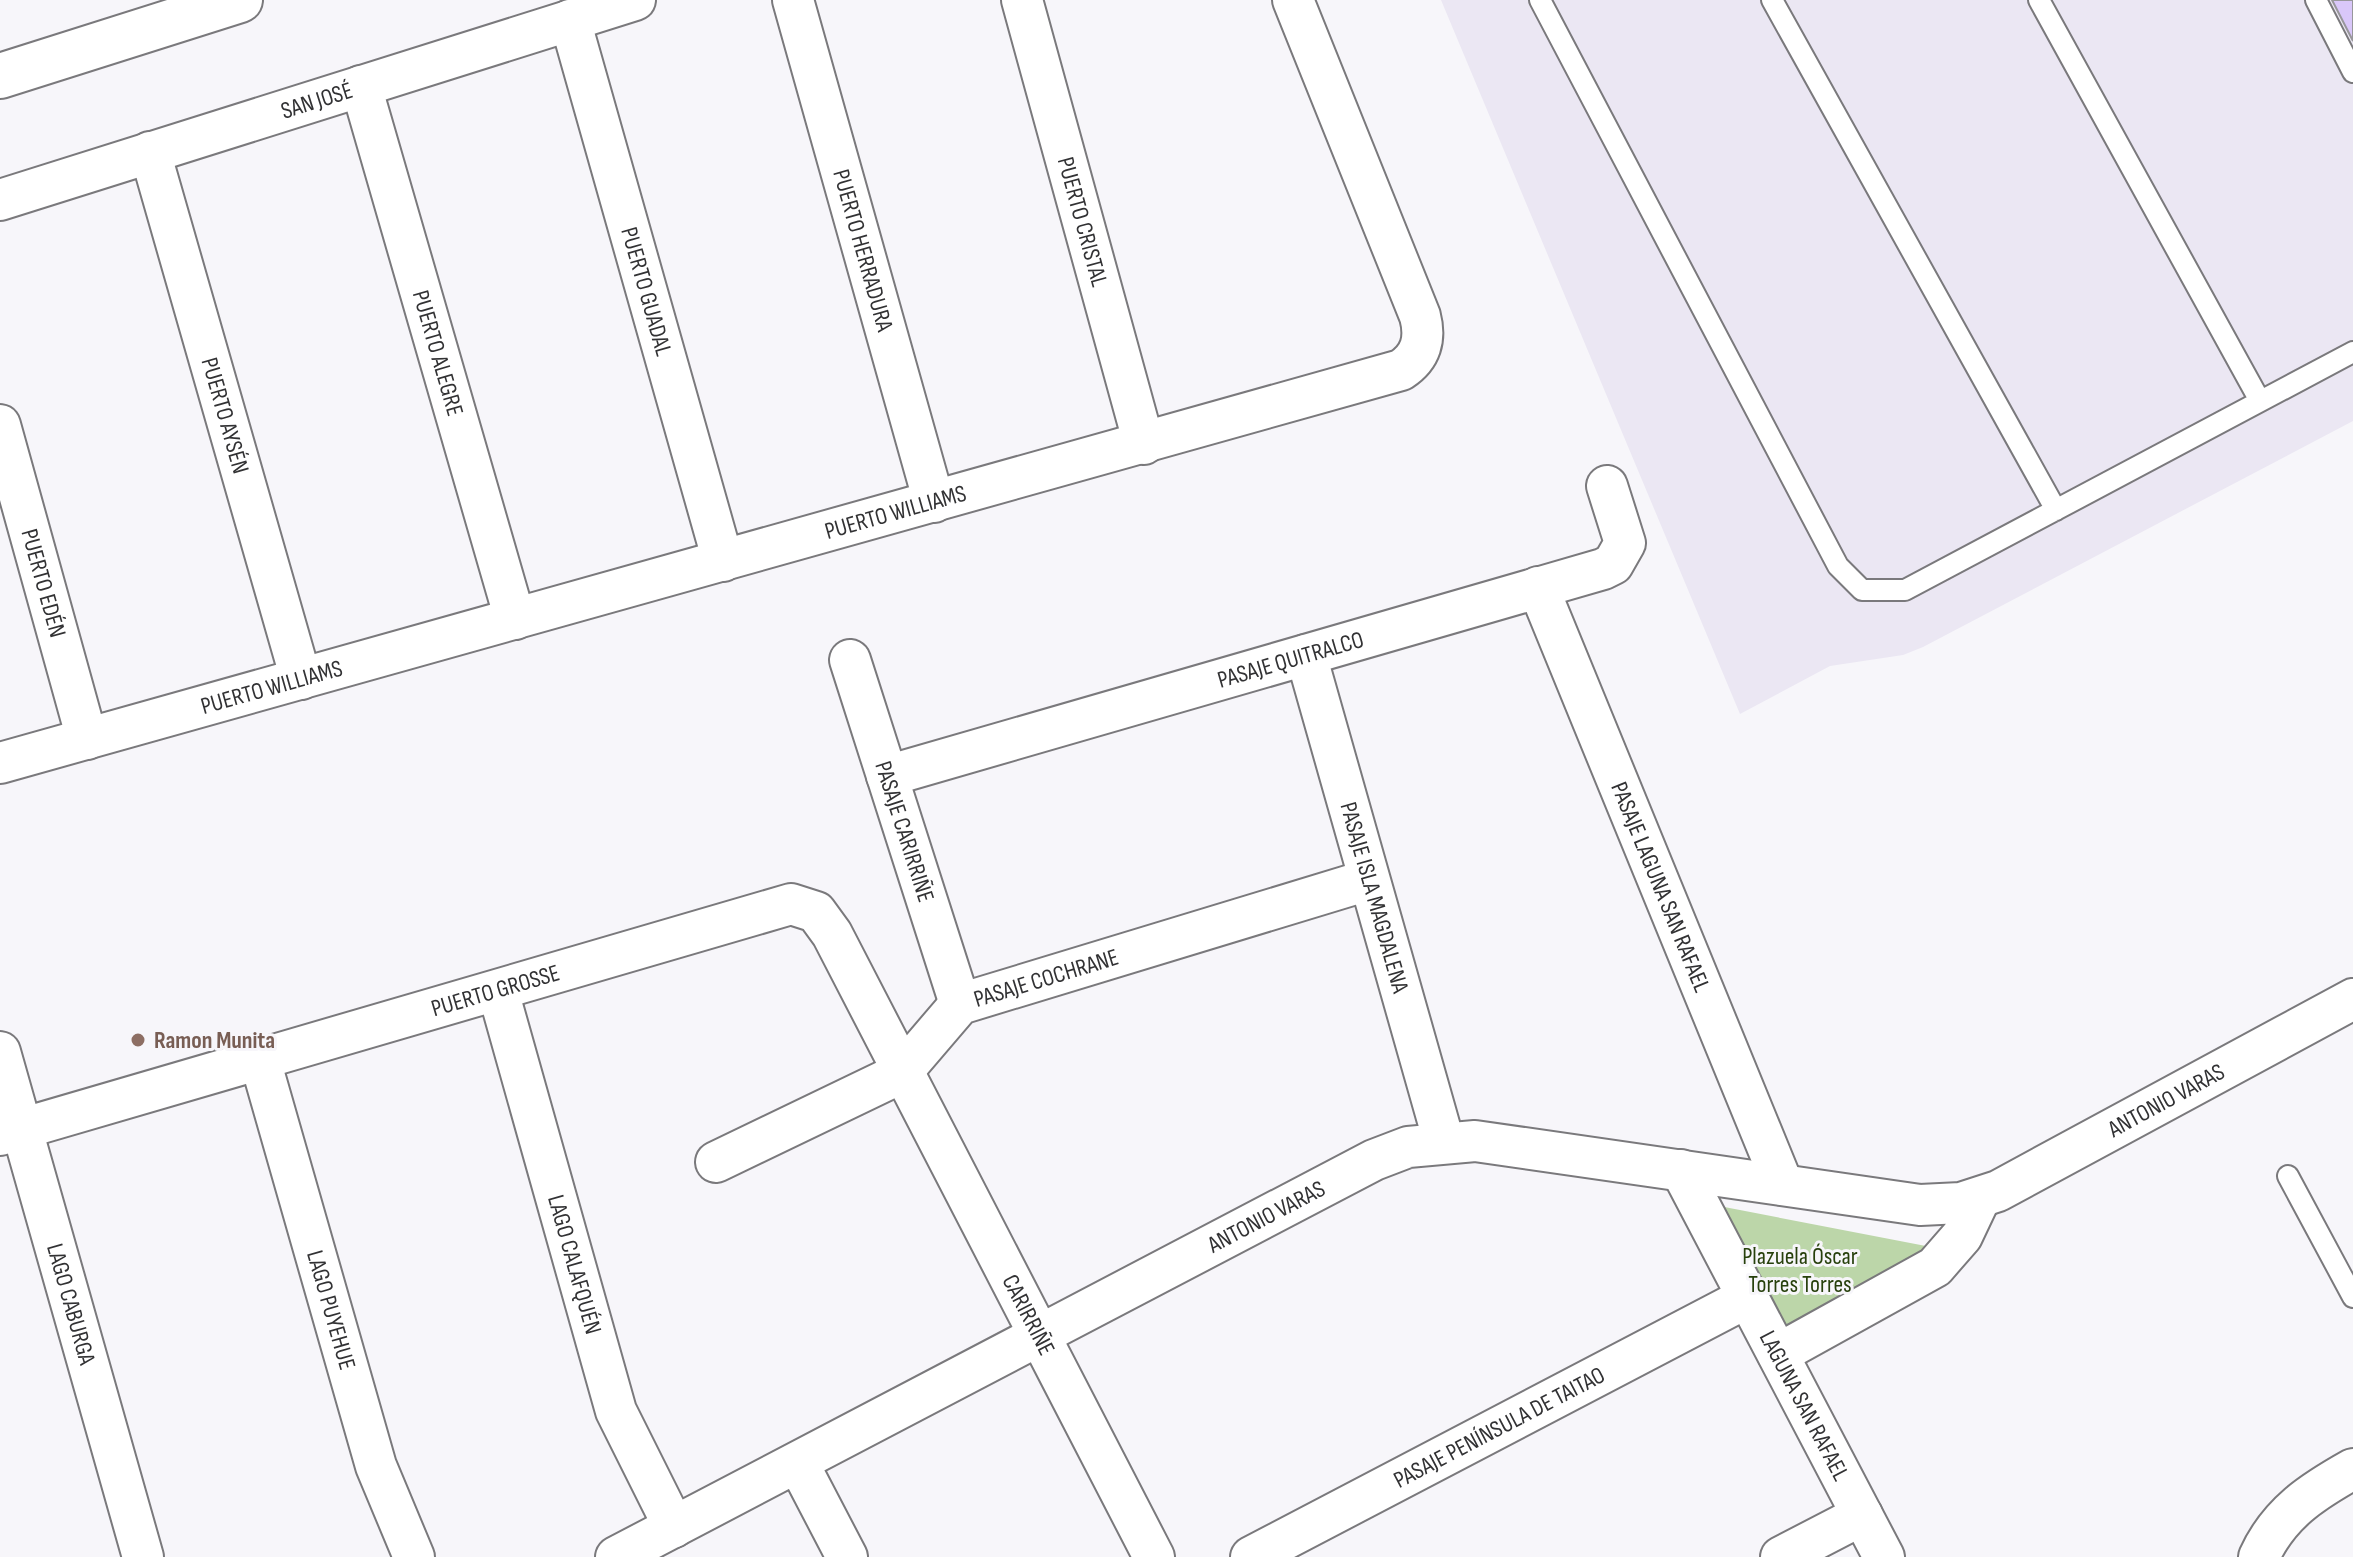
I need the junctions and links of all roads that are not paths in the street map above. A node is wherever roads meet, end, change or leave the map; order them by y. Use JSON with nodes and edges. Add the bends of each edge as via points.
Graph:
{"nodes":[{"id":1,"x":240,"y":0,"type":"edge"},
{"id":2,"x":635,"y":0,"type":"edge"},
{"id":3,"x":793,"y":0,"type":"edge"},
{"id":4,"x":1022,"y":0,"type":"edge"},
{"id":5,"x":1293,"y":0,"type":"edge"},
{"id":6,"x":1540,"y":0,"type":"edge"},
{"id":7,"x":1772,"y":0,"type":"edge"},
{"id":8,"x":2039,"y":0,"type":"edge"},
{"id":9,"x":2316,"y":0,"type":"edge"},
{"id":10,"x":570,"y":20,"type":"junction"},
{"id":11,"x":2353,"y":72,"type":"edge"},
{"id":12,"x":0,"y":76,"type":"edge"},
{"id":13,"x":361,"y":86,"type":"junction"},
{"id":14,"x":150,"y":152,"type":"junction"},
{"id":15,"x":0,"y":200,"type":"edge"},
{"id":16,"x":2353,"y":352,"type":"edge"},
{"id":17,"x":2260,"y":401,"type":"junction"},
{"id":18,"x":0,"y":425,"type":"edge"},
{"id":19,"x":1144,"y":444,"type":"junction"},
{"id":20,"x":1607,"y":486,"type":"dead end"},
{"id":21,"x":934,"y":502,"type":"junction"},
{"id":22,"x":2056,"y":510,"type":"junction"},
{"id":23,"x":723,"y":561,"type":"junction"},
{"id":24,"x":1538,"y":587,"type":"junction"},
{"id":25,"x":515,"y":619,"type":"junction"},
{"id":26,"x":1306,"y":655,"type":"junction"},
{"id":27,"x":850,"y":660,"type":"dead end"},
{"id":28,"x":301,"y":679,"type":"junction"},
{"id":29,"x":87,"y":739,"type":"junction"},
{"id":30,"x":0,"y":763,"type":"edge"},
{"id":31,"x":887,"y":776,"type":"junction"},
{"id":32,"x":1368,"y":880,"type":"junction"},
{"id":33,"x":498,"y":991,"type":"junction"},
{"id":34,"x":2353,"y":999,"type":"edge"},
{"id":35,"x":960,"y":1004,"type":"junction"},
{"id":36,"x":0,"y":1052,"type":"edge"},
{"id":37,"x":260,"y":1060,"type":"junction"},
{"id":38,"x":901,"y":1073,"type":"junction"},
{"id":39,"x":11,"y":1132,"type":"edge"},
{"id":40,"x":1444,"y":1142,"type":"junction"},
{"id":41,"x":716,"y":1162,"type":"dead end"},
{"id":42,"x":1681,"y":1170,"type":"junction"},
{"id":43,"x":2288,"y":1176,"type":"dead end"},
{"id":44,"x":1783,"y":1185,"type":"junction"},
{"id":45,"x":1980,"y":1198,"type":"junction"},
{"id":46,"x":1748,"y":1297,"type":"junction"},
{"id":47,"x":2353,"y":1297,"type":"edge"},
{"id":48,"x":1040,"y":1337,"type":"junction"},
{"id":49,"x":1778,"y":1354,"type":"junction"},
{"id":50,"x":798,"y":1463,"type":"junction"},
{"id":51,"x":2353,"y":1469,"type":"edge"},
{"id":52,"x":1862,"y":1515,"type":"junction"},
{"id":53,"x":674,"y":1527,"type":"junction"},
{"id":54,"x":143,"y":1557,"type":"edge"},
{"id":55,"x":414,"y":1557,"type":"edge"},
{"id":56,"x":616,"y":1557,"type":"edge"},
{"id":57,"x":847,"y":1557,"type":"edge"},
{"id":58,"x":1154,"y":1557,"type":"edge"},
{"id":59,"x":1251,"y":1557,"type":"edge"},
{"id":60,"x":1781,"y":1557,"type":"edge"},
{"id":61,"x":1884,"y":1557,"type":"edge"},
{"id":62,"x":2259,"y":1557,"type":"edge"}],
"edges":[{"from":1,"to":12,"type":"main road"},
{"from":2,"to":10,"type":"street","name":"SAN JOSÉ"},
{"from":3,"to":21,"type":"street","name":"PUERTO HERRADURA"},
{"from":4,"to":19,"type":"street","name":"PUERTO CRISTAL"},
{"from":5,"to":19,"type":"street","name":"PUERTO WILLIAMS","via":[[1420,316],[1419,353],[1411,364],[1389,375]]},
{"from":6,"to":22,"type":"lane","via":[[1838,566],[1862,590],[1905,590]]},
{"from":7,"to":22,"type":"lane"},
{"from":8,"to":17,"type":"lane"},
{"from":9,"to":11,"type":"lane"},
{"from":10,"to":13,"type":"street","name":"SAN JOSÉ"},
{"from":10,"to":23,"type":"street","name":"PUERTO GUADAL"},
{"from":13,"to":14,"type":"street","name":"SAN JOSÉ"},
{"from":13,"to":25,"type":"street","name":"PUERTO ALEGRE"},
{"from":14,"to":15,"type":"street","name":"SAN JOSÉ"},
{"from":14,"to":28,"type":"street","name":"PUERTO AYSÉN"},
{"from":16,"to":17,"type":"lane"},
{"from":17,"to":22,"type":"lane"},
{"from":18,"to":29,"type":"street","name":"PUERTO EDÉN"},
{"from":19,"to":21,"type":"street","name":"PUERTO WILLIAMS"},
{"from":20,"to":24,"type":"street","name":"PASAJE QUITRALCO","via":[[1623,531],[1621,555],[1603,569]]},
{"from":21,"to":23,"type":"street","name":"PUERTO WILLIAMS"},
{"from":23,"to":25,"type":"street","name":"PUERTO WILLIAMS"},
{"from":24,"to":26,"type":"street","name":"PASAJE QUITRALCO"},
{"from":24,"to":44,"type":"street","name":"PASAJE LAGUNA SAN RAFAEL"},
{"from":25,"to":28,"type":"street","name":"PUERTO WILLIAMS"},
{"from":26,"to":31,"type":"street","name":"PASAJE QUITRALCO"},
{"from":26,"to":32,"type":"street","name":"PASAJE ISLA MAGDALENA"},
{"from":27,"to":31,"type":"street","name":"PASAJE CARIRRIÑE"},
{"from":28,"to":29,"type":"street","name":"PUERTO WILLIAMS"},
{"from":29,"to":30,"type":"street","name":"PUERTO WILLIAMS"},
{"from":31,"to":35,"type":"street","name":"PASAJE CARIRRIÑE"},
{"from":32,"to":35,"type":"street","name":"PASAJE COCHRANE"},
{"from":32,"to":40,"type":"street","name":"PASAJE ISLA MAGDALENA"},
{"from":33,"to":37,"type":"street","name":"PUERTO GROSSE"},
{"from":33,"to":38,"type":"street","name":"PUERTO GROSSE","via":[[791,904],[816,912],[832,934]]},
{"from":33,"to":53,"type":"street","name":"LAGO CALAFQUÉN","via":[[616,1411]]},
{"from":34,"to":45,"type":"street","name":"ANTONIO VARAS"},
{"from":35,"to":38,"type":"street","name":"PASAJE COCHRANE"},
{"from":36,"to":39,"type":"street","name":"LAGO CABURGA"},
{"from":37,"to":39,"type":"street","name":"PUERTO GROSSE"},
{"from":37,"to":55,"type":"street","name":"LAGO PUYEHUE","via":[[376,1466]]},
{"from":38,"to":41,"type":"street","name":"PASAJE COCHRANE"},
{"from":38,"to":48,"type":"street","name":"CARIRRIÑE"},
{"from":39,"to":54,"type":"street","name":"LAGO CABURGA"},
{"from":40,"to":42,"type":"street","name":"ANTONIO VARAS","via":[[1475,1141]]},
{"from":40,"to":48,"type":"street","name":"ANTONIO VARAS","via":[[1408,1147],[1374,1160]]},
{"from":42,"to":44,"type":"street","name":"ANTONIO VARAS"},
{"from":42,"to":46,"type":"street","name":"LAGUNA SAN RAFAEL"},
{"from":43,"to":47,"type":"lane"},
{"from":44,"to":45,"type":"street","name":"ANTONIO VARAS","via":[[1920,1205]]},
{"from":45,"to":49,"type":"street","via":[[1962,1236],[1935,1267]]},
{"from":46,"to":49,"type":"street","name":"LAGUNA SAN RAFAEL"},
{"from":46,"to":59,"type":"street","name":"PASAJE PENÍNSULA DE TAITAO"},
{"from":48,"to":50,"type":"street","name":"ANTONIO VARAS"},
{"from":48,"to":58,"type":"street","name":"CARIRRIÑE"},
{"from":49,"to":52,"type":"street","name":"LAGUNA SAN RAFAEL"},
{"from":50,"to":53,"type":"street","name":"ANTONIO VARAS"},
{"from":50,"to":57,"type":"street"},
{"from":51,"to":62,"type":"street","via":[[2297,1503]]},
{"from":52,"to":60,"type":"street"},
{"from":52,"to":61,"type":"street","name":"LAGUNA SAN RAFAEL"},
{"from":53,"to":56,"type":"street","name":"ANTONIO VARAS"}]}
